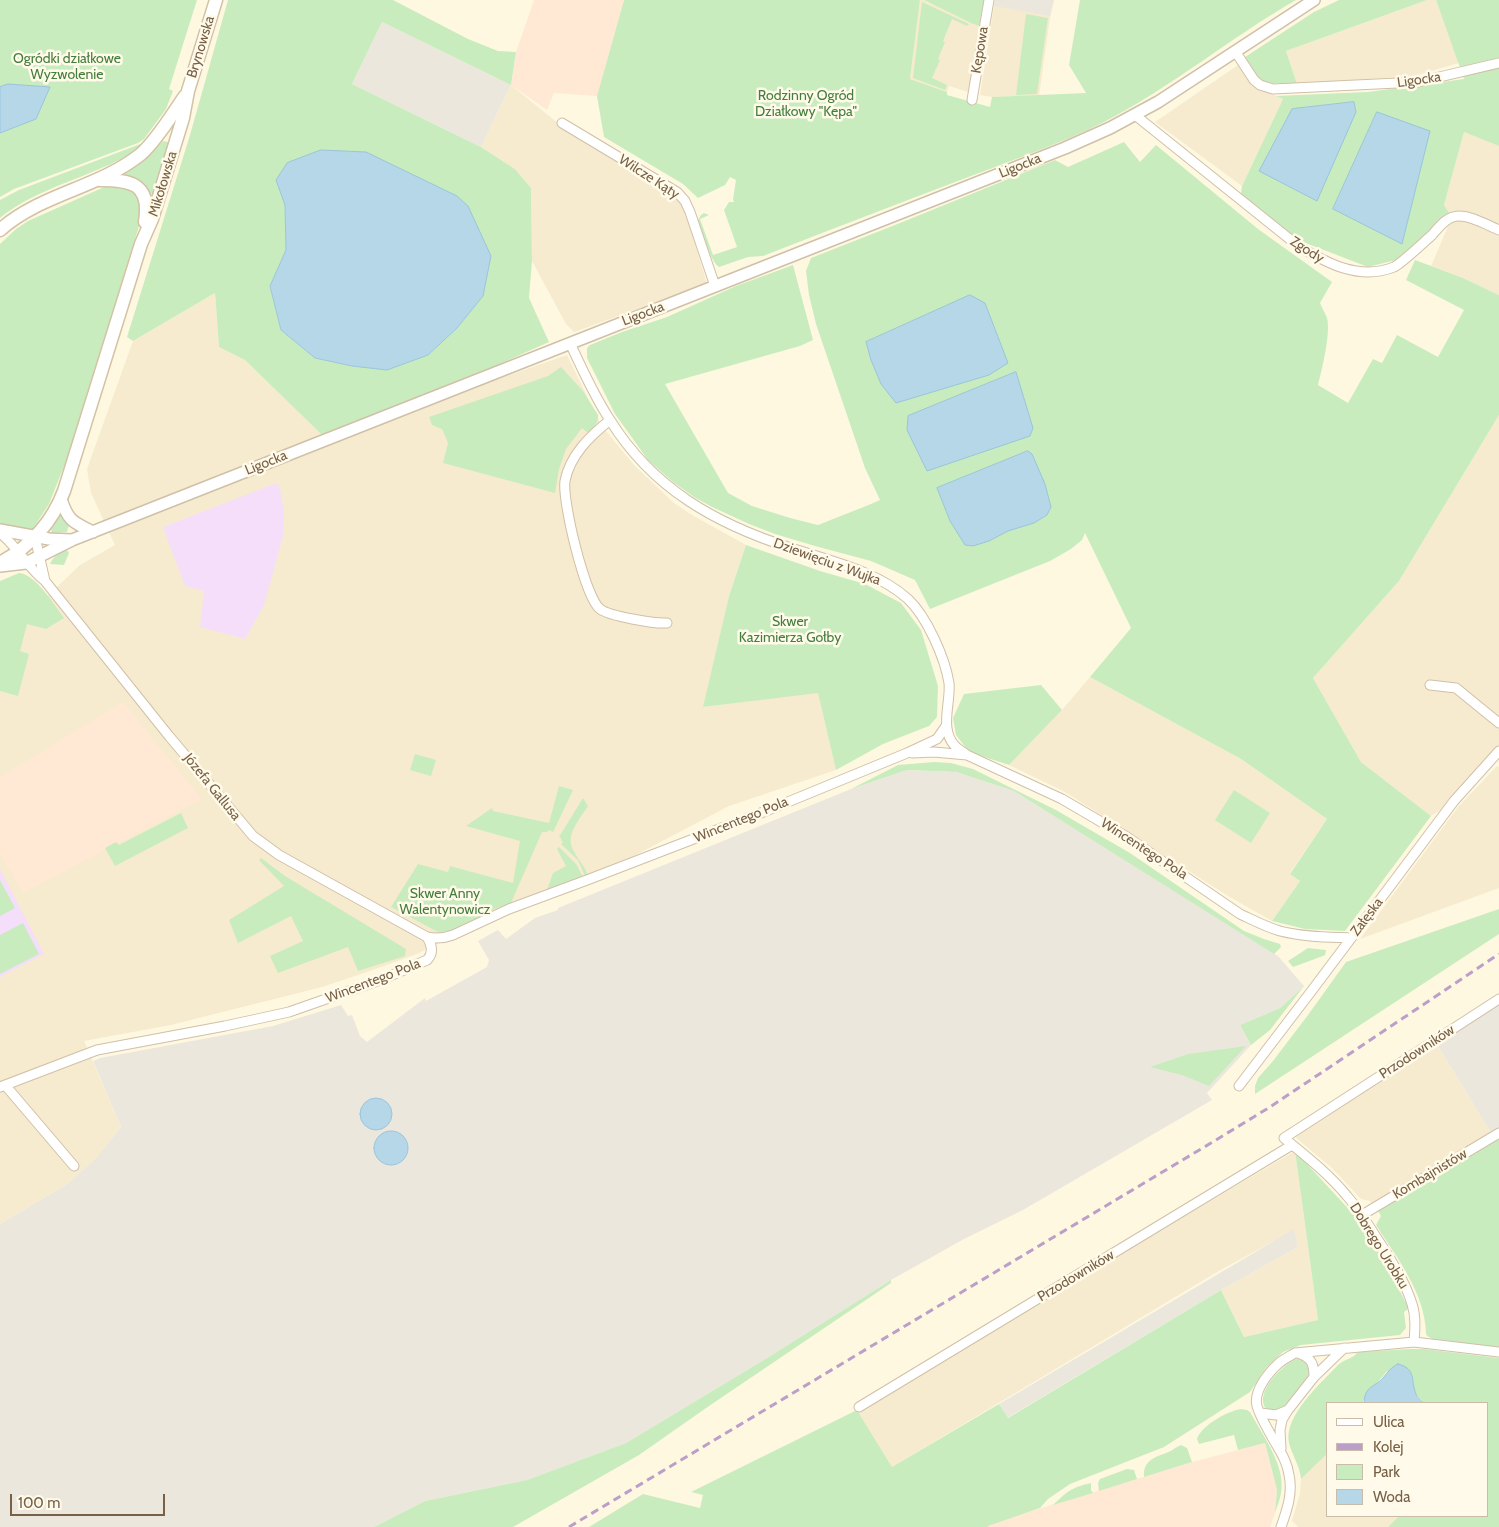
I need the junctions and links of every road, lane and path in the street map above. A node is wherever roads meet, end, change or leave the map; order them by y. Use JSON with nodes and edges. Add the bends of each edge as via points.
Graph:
{"nodes":[{"id":1,"x":216,"y":0,"type":"edge"},
{"id":2,"x":988,"y":0,"type":"edge"},
{"id":3,"x":1314,"y":0,"type":"edge"},
{"id":4,"x":1235,"y":51,"type":"junction"},
{"id":5,"x":1499,"y":63,"type":"edge"},
{"id":6,"x":187,"y":94,"type":"junction"},
{"id":7,"x":972,"y":100,"type":"dead end"},
{"id":8,"x":1135,"y":115,"type":"junction"},
{"id":9,"x":562,"y":123,"type":"dead end"},
{"id":10,"x":98,"y":180,"type":"junction"},
{"id":11,"x":0,"y":230,"type":"edge"},
{"id":12,"x":1499,"y":230,"type":"edge"},
{"id":13,"x":141,"y":244,"type":"junction"},
{"id":14,"x":715,"y":286,"type":"junction"},
{"id":15,"x":570,"y":343,"type":"junction"},
{"id":16,"x":610,"y":420,"type":"junction"},
{"id":17,"x":61,"y":499,"type":"junction"},
{"id":18,"x":0,"y":532,"type":"edge"},
{"id":19,"x":93,"y":532,"type":"junction"},
{"id":20,"x":35,"y":537,"type":"junction"},
{"id":21,"x":72,"y":540,"type":"junction"},
{"id":22,"x":19,"y":551,"type":"junction"},
{"id":23,"x":41,"y":557,"type":"junction"},
{"id":24,"x":26,"y":563,"type":"junction"},
{"id":25,"x":0,"y":565,"type":"edge"},
{"id":26,"x":46,"y":581,"type":"junction"},
{"id":27,"x":667,"y":623,"type":"dead end"},
{"id":28,"x":1430,"y":685,"type":"dead end"},
{"id":29,"x":1499,"y":723,"type":"edge"},
{"id":30,"x":946,"y":726,"type":"junction"},
{"id":31,"x":1499,"y":751,"type":"edge"},
{"id":32,"x":907,"y":753,"type":"junction"},
{"id":33,"x":967,"y":755,"type":"junction"},
{"id":34,"x":428,"y":937,"type":"junction"},
{"id":35,"x":1351,"y":938,"type":"junction"},
{"id":36,"x":1499,"y":999,"type":"edge"},
{"id":37,"x":3,"y":1086,"type":"edge"},
{"id":38,"x":1239,"y":1086,"type":"dead end"},
{"id":39,"x":1499,"y":1133,"type":"edge"},
{"id":40,"x":1284,"y":1138,"type":"joint"},
{"id":41,"x":1292,"y":1145,"type":"junction"},
{"id":42,"x":74,"y":1166,"type":"dead end"},
{"id":43,"x":1362,"y":1215,"type":"junction"},
{"id":44,"x":1414,"y":1342,"type":"junction"},
{"id":45,"x":1345,"y":1348,"type":"junction"},
{"id":46,"x":1295,"y":1352,"type":"junction"},
{"id":47,"x":1499,"y":1352,"type":"edge"},
{"id":48,"x":1314,"y":1377,"type":"junction"},
{"id":49,"x":859,"y":1407,"type":"dead end"},
{"id":50,"x":1288,"y":1410,"type":"junction"},
{"id":51,"x":1261,"y":1413,"type":"junction"},
{"id":52,"x":1282,"y":1451,"type":"junction"},
{"id":53,"x":1281,"y":1527,"type":"edge"}],
"edges":[{"from":1,"to":6,"type":"main road","name":"Brynowska"},
{"from":2,"to":7,"type":"street","name":"Kępowa"},
{"from":3,"to":4,"type":"street","name":"Ligocka"},
{"from":4,"to":5,"type":"street","name":"Ligocka","via":[[1260,86],[1273,89],[1418,82]]},
{"from":4,"to":8,"type":"street","name":"Ligocka"},
{"from":6,"to":10,"type":"main road","name":"Mikołowska","via":[[142,153]]},
{"from":6,"to":13,"type":"main road","name":"Mikołowska","via":[[183,118],[152,219]]},
{"from":8,"to":12,"type":"street","name":"Zgody","via":[[1297,245],[1320,260],[1342,268],[1376,272],[1395,266],[1452,217],[1466,217]]},
{"from":8,"to":14,"type":"street","name":"Ligocka","via":[[1034,160]]},
{"from":9,"to":14,"type":"street","name":"Wilcze Kąty","via":[[677,192],[690,212]]},
{"from":10,"to":11,"type":"main road","name":"Mikołowska","via":[[22,214]]},
{"from":10,"to":13,"type":"main road","via":[[126,181],[146,198]]},
{"from":13,"to":17,"type":"main road","name":"Mikołowska"},
{"from":14,"to":15,"type":"street","name":"Ligocka"},
{"from":15,"to":16,"type":"street","name":"Dziewięciu z Wujka"},
{"from":15,"to":19,"type":"street","name":"Ligocka"},
{"from":16,"to":27,"type":"street","via":[[577,453],[565,481],[565,497],[580,563],[594,602],[602,610],[657,624]]},
{"from":16,"to":30,"type":"street","name":"Dziewięciu z Wujka","via":[[642,461],[698,508],[741,530],[871,576],[908,599],[929,628],[947,675]]},
{"from":17,"to":19,"type":"street","via":[[71,519]]},
{"from":17,"to":20,"type":"main road","name":"Mikołowska"},
{"from":18,"to":20,"type":"street"},
{"from":18,"to":22,"type":"street"},
{"from":19,"to":21,"type":"street","name":"Ligocka"},
{"from":20,"to":21,"type":"street"},
{"from":20,"to":22,"type":"main road","name":"Mikołowska"},
{"from":20,"to":23,"type":"street","name":"Józefa Gallusa"},
{"from":21,"to":23,"type":"street","name":"Ligocka"},
{"from":22,"to":24,"type":"street","name":"Józefa Gallusa"},
{"from":22,"to":25,"type":"main road","name":"Mikołowska"},
{"from":23,"to":24,"type":"street","name":"Mikołowska"},
{"from":23,"to":26,"type":"street","name":"Józefa Gallusa"},
{"from":24,"to":25,"type":"street","name":"Mikołowska"},
{"from":24,"to":26,"type":"street","name":"Józefa Gallusa"},
{"from":26,"to":34,"type":"street","name":"Józefa Gallusa","via":[[253,836],[279,855]]},
{"from":28,"to":29,"type":"street","via":[[1456,688]]},
{"from":30,"to":32,"type":"street","name":"Wincentego Pola","via":[[937,738]]},
{"from":30,"to":33,"type":"street","via":[[954,745]]},
{"from":31,"to":35,"type":"street","name":"Załęska","via":[[1454,801]]},
{"from":32,"to":33,"type":"street","name":"Wincentego Pola"},
{"from":32,"to":34,"type":"street","name":"Wincentego Pola","via":[[508,909],[453,935]]},
{"from":33,"to":35,"type":"street","name":"Wincentego Pola","via":[[1102,821],[1259,924],[1299,934]]},
{"from":34,"to":37,"type":"street","name":"Wincentego Pola","via":[[432,949],[427,960],[289,1012],[97,1050]]},
{"from":35,"to":38,"type":"street","name":"Załęska"},
{"from":36,"to":40,"type":"street","name":"Przodowników"},
{"from":37,"to":42,"type":"street"},
{"from":39,"to":43,"type":"street","name":"Kombajnistów"},
{"from":40,"to":41,"type":"street","name":"Dobrego Urobku"},
{"from":41,"to":43,"type":"street","name":"Dobrego Urobku","via":[[1318,1166]]},
{"from":41,"to":49,"type":"street","name":"Przodowników"},
{"from":43,"to":44,"type":"street","name":"Dobrego Urobku","via":[[1413,1304]]},
{"from":44,"to":45,"type":"street"},
{"from":44,"to":47,"type":"street"},
{"from":45,"to":46,"type":"street"},
{"from":45,"to":48,"type":"street"},
{"from":46,"to":48,"type":"street","via":[[1312,1361]]},
{"from":46,"to":51,"type":"street","via":[[1280,1362],[1260,1389],[1257,1406]]},
{"from":48,"to":50,"type":"street"},
{"from":50,"to":51,"type":"street","via":[[1276,1416]]},
{"from":50,"to":52,"type":"street","via":[[1280,1430]]},
{"from":51,"to":52,"type":"street"},
{"from":52,"to":53,"type":"street","via":[[1290,1484]]}]}
